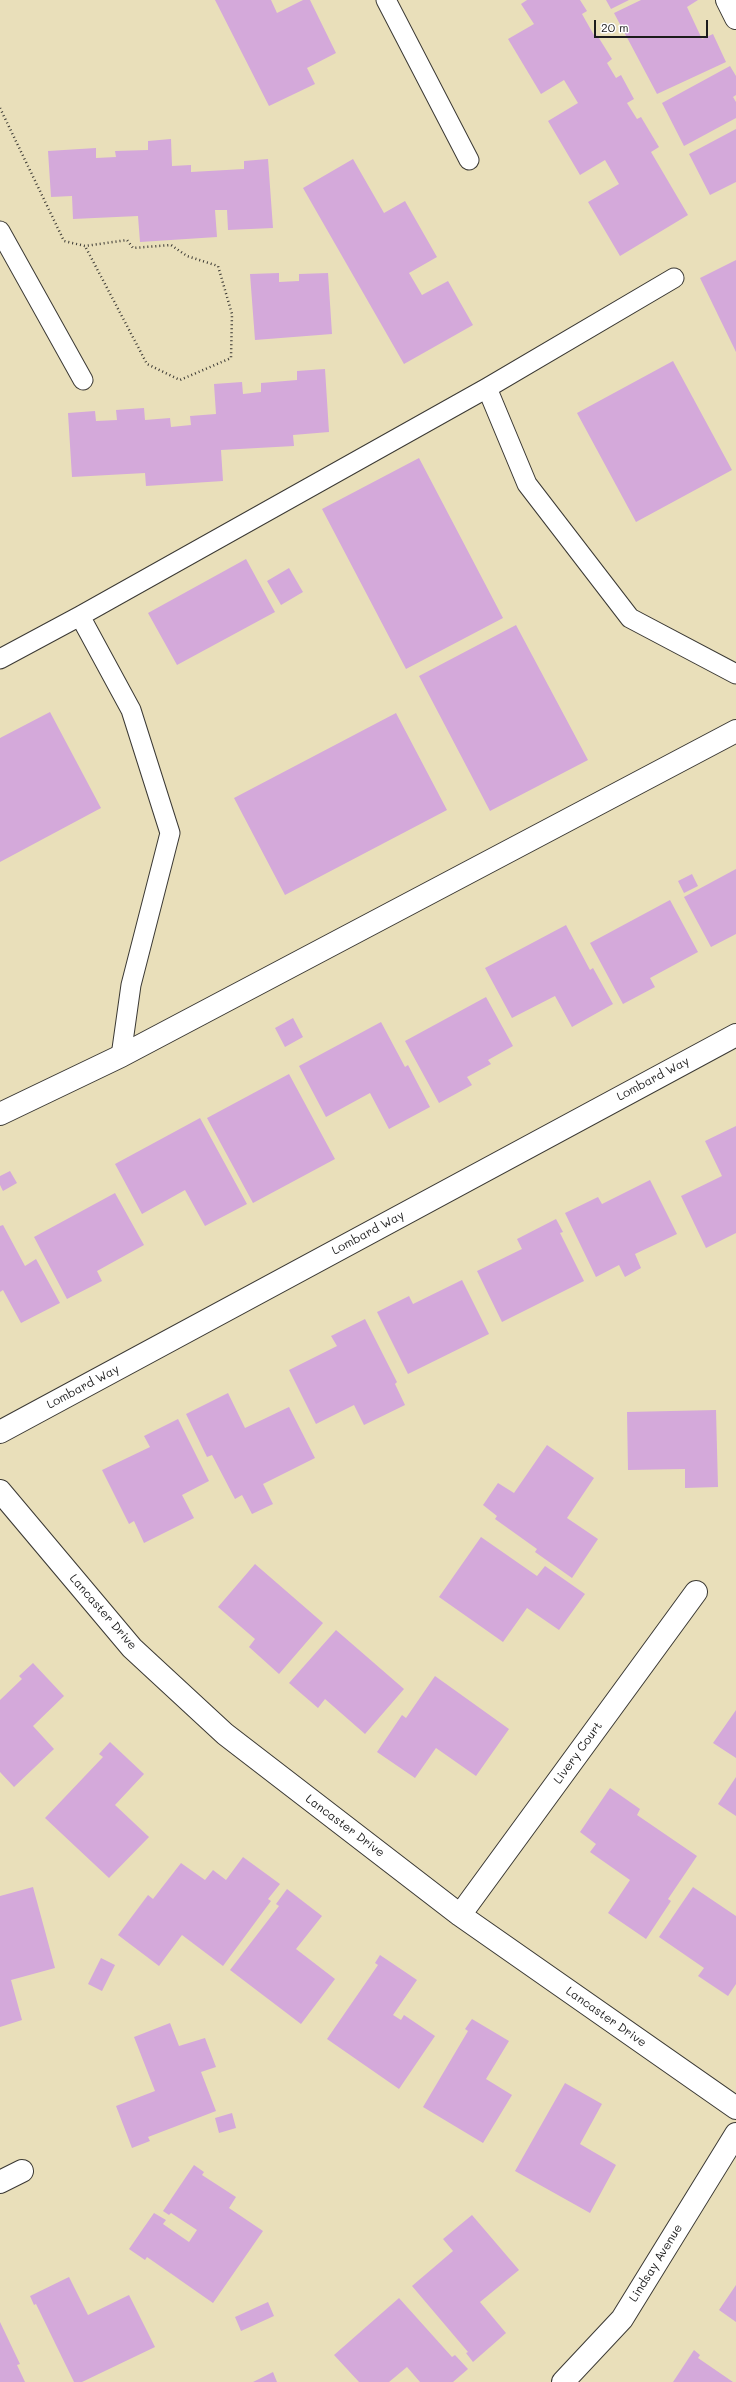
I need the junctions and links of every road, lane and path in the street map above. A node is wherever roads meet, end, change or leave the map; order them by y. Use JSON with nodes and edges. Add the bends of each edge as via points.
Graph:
{"nodes":[{"id":1,"x":386,"y":0,"type":"edge"},
{"id":2,"x":727,"y":0,"type":"edge"},
{"id":3,"x":736,"y":18,"type":"edge"},
{"id":4,"x":0,"y":108,"type":"edge"},
{"id":5,"x":469,"y":160,"type":"dead end"},
{"id":6,"x":0,"y":231,"type":"edge"},
{"id":7,"x":85,"y":246,"type":"junction"},
{"id":8,"x":674,"y":278,"type":"dead end"},
{"id":9,"x":83,"y":380,"type":"dead end"},
{"id":10,"x":487,"y":388,"type":"junction"},
{"id":11,"x":80,"y":616,"type":"junction"},
{"id":12,"x":0,"y":658,"type":"edge"},
{"id":13,"x":736,"y":674,"type":"edge"},
{"id":14,"x":736,"y":731,"type":"edge"},
{"id":15,"x":736,"y":1035,"type":"edge"},
{"id":16,"x":121,"y":1056,"type":"junction"},
{"id":17,"x":0,"y":1114,"type":"edge"},
{"id":18,"x":0,"y":1432,"type":"edge"},
{"id":19,"x":0,"y":1492,"type":"edge"},
{"id":20,"x":696,"y":1592,"type":"dead end"},
{"id":21,"x":460,"y":1914,"type":"junction"},
{"id":22,"x":736,"y":2108,"type":"edge"},
{"id":23,"x":736,"y":2134,"type":"edge"},
{"id":24,"x":22,"y":2171,"type":"dead end"},
{"id":25,"x":0,"y":2182,"type":"edge"},
{"id":26,"x":563,"y":2382,"type":"edge"}],
"edges":[{"from":1,"to":5,"type":"lane"},
{"from":2,"to":3,"type":"street"},
{"from":4,"to":7,"type":"path","via":[[64,241]]},
{"from":6,"to":9,"type":"lane"},
{"from":7,"to":7,"type":"path","via":[[147,364],[180,380],[231,358],[232,314],[218,266],[187,256],[171,245],[133,248],[127,240]]},
{"from":8,"to":10,"type":"lane"},
{"from":10,"to":11,"type":"lane"},
{"from":10,"to":13,"type":"lane","via":[[527,484],[630,618]]},
{"from":11,"to":12,"type":"lane"},
{"from":11,"to":16,"type":"lane","via":[[131,710],[170,833],[131,985]]},
{"from":14,"to":16,"type":"street"},
{"from":15,"to":18,"type":"street","name":"Lombard Way"},
{"from":16,"to":17,"type":"street"},
{"from":19,"to":21,"type":"street","name":"Lancaster Drive","via":[[132,1648],[225,1734]]},
{"from":20,"to":21,"type":"street","name":"Livery Court"},
{"from":21,"to":22,"type":"street","name":"Lancaster Drive"},
{"from":23,"to":26,"type":"street","name":"Lindsay Avenue","via":[[622,2319]]},
{"from":24,"to":25,"type":"street"}]}
